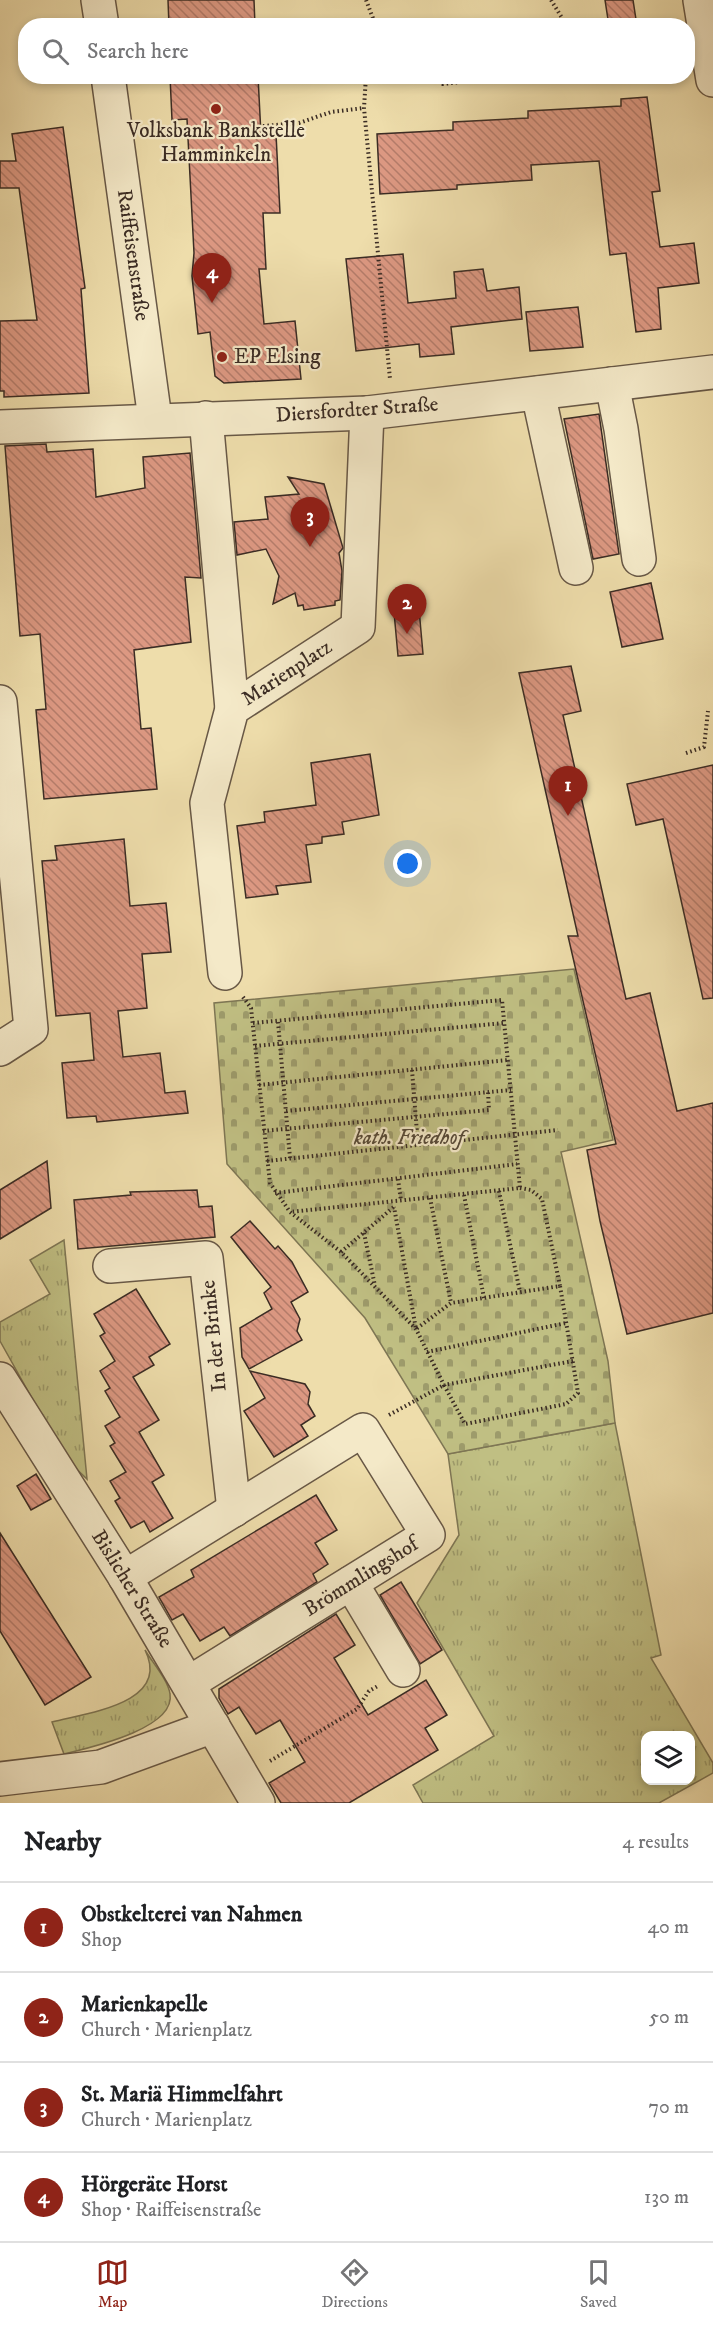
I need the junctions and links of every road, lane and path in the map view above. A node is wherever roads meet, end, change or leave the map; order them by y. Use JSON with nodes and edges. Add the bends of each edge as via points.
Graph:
{"nodes":[{"id":1,"x":98,"y":0,"type":"edge"},
{"id":2,"x":366,"y":0,"type":"edge"},
{"id":3,"x":551,"y":0,"type":"edge"},
{"id":4,"x":700,"y":0,"type":"edge"},
{"id":5,"x":101,"y":18,"type":"edge"},
{"id":6,"x":373,"y":18,"type":"edge"},
{"id":7,"x":562,"y":18,"type":"edge"},
{"id":8,"x":713,"y":80,"type":"edge"},
{"id":9,"x":366,"y":84,"type":"edge"},
{"id":10,"x":105,"y":86,"type":"edge"},
{"id":11,"x":364,"y":108,"type":"junction"},
{"id":12,"x":263,"y":126,"type":"dead end"},
{"id":13,"x":186,"y":133,"type":"dead end"},
{"id":14,"x":117,"y":139,"type":"junction"},
{"id":15,"x":713,"y":372,"type":"edge"},
{"id":16,"x":612,"y":384,"type":"junction"},
{"id":17,"x":538,"y":393,"type":"junction"},
{"id":18,"x":380,"y":412,"type":"junction"},
{"id":19,"x":206,"y":418,"type":"junction"},
{"id":20,"x":155,"y":419,"type":"junction"},
{"id":21,"x":0,"y":427,"type":"edge"},
{"id":22,"x":639,"y":559,"type":"dead end"},
{"id":23,"x":576,"y":568,"type":"dead end"},
{"id":24,"x":0,"y":702,"type":"edge"},
{"id":25,"x":232,"y":709,"type":"junction"},
{"id":26,"x":708,"y":711,"type":"dead end"},
{"id":27,"x":686,"y":753,"type":"dead end"},
{"id":28,"x":225,"y":973,"type":"joint"},
{"id":29,"x":278,"y":1021,"type":"junction"},
{"id":30,"x":253,"y":1023,"type":"junction"},
{"id":31,"x":504,"y":1023,"type":"junction"},
{"id":32,"x":280,"y":1044,"type":"junction"},
{"id":33,"x":255,"y":1046,"type":"junction"},
{"id":34,"x":0,"y":1049,"type":"edge"},
{"id":35,"x":508,"y":1060,"type":"junction"},
{"id":36,"x":412,"y":1070,"type":"junction"},
{"id":37,"x":283,"y":1083,"type":"junction"},
{"id":38,"x":259,"y":1085,"type":"junction"},
{"id":39,"x":511,"y":1090,"type":"junction"},
{"id":40,"x":488,"y":1092,"type":"junction"},
{"id":41,"x":414,"y":1099,"type":"junction"},
{"id":42,"x":286,"y":1111,"type":"junction"},
{"id":43,"x":416,"y":1117,"type":"junction"},
{"id":44,"x":287,"y":1129,"type":"junction"},
{"id":45,"x":558,"y":1130,"type":"dead end"},
{"id":46,"x":263,"y":1131,"type":"junction"},
{"id":47,"x":515,"y":1135,"type":"junction"},
{"id":48,"x":418,"y":1145,"type":"junction"},
{"id":49,"x":290,"y":1158,"type":"junction"},
{"id":50,"x":267,"y":1161,"type":"junction"},
{"id":51,"x":518,"y":1164,"type":"junction"},
{"id":52,"x":398,"y":1179,"type":"junction"},
{"id":53,"x":520,"y":1188,"type":"junction"},
{"id":54,"x":499,"y":1191,"type":"junction"},
{"id":55,"x":275,"y":1193,"type":"junction"},
{"id":56,"x":464,"y":1195,"type":"junction"},
{"id":57,"x":430,"y":1198,"type":"junction"},
{"id":58,"x":401,"y":1201,"type":"junction"},
{"id":59,"x":394,"y":1207,"type":"junction"},
{"id":60,"x":290,"y":1212,"type":"junction"},
{"id":61,"x":364,"y":1233,"type":"junction"},
{"id":62,"x":341,"y":1252,"type":"junction"},
{"id":63,"x":110,"y":1266,"type":"dead end"},
{"id":64,"x":560,"y":1286,"type":"junction"},
{"id":65,"x":375,"y":1287,"type":"junction"},
{"id":66,"x":520,"y":1292,"type":"junction"},
{"id":67,"x":484,"y":1298,"type":"junction"},
{"id":68,"x":451,"y":1304,"type":"junction"},
{"id":69,"x":566,"y":1323,"type":"junction"},
{"id":70,"x":416,"y":1329,"type":"junction"},
{"id":71,"x":427,"y":1352,"type":"junction"},
{"id":72,"x":573,"y":1362,"type":"junction"},
{"id":73,"x":0,"y":1379,"type":"edge"},
{"id":74,"x":444,"y":1385,"type":"junction"},
{"id":75,"x":363,"y":1430,"type":"junction"},
{"id":76,"x":234,"y":1510,"type":"junction"},
{"id":77,"x":125,"y":1577,"type":"junction"},
{"id":78,"x":351,"y":1583,"type":"junction"},
{"id":79,"x":403,"y":1670,"type":"joint"},
{"id":80,"x":189,"y":1683,"type":"junction"},
{"id":81,"x":213,"y":1726,"type":"junction"},
{"id":82,"x":0,"y":1779,"type":"edge"},
{"id":83,"x":251,"y":1790,"type":"edge"}],
"edges":[{"from":1,"to":5,"type":"street"},
{"from":2,"to":6,"type":"path"},
{"from":3,"to":7,"type":"path"},
{"from":4,"to":8,"type":"street"},
{"from":9,"to":11,"type":"path"},
{"from":10,"to":14,"type":"street","name":"Raiffeisenstraße"},
{"from":11,"to":12,"type":"path","via":[[331,112],[299,123]]},
{"from":11,"to":18,"type":"path"},
{"from":13,"to":14,"type":"path"},
{"from":14,"to":20,"type":"street","name":"Raiffeisenstraße"},
{"from":15,"to":16,"type":"street","name":"Diersfordter Straße"},
{"from":16,"to":17,"type":"street","name":"Diersfordter Straße"},
{"from":16,"to":22,"type":"street"},
{"from":17,"to":18,"type":"street","name":"Diersfordter Straße"},
{"from":17,"to":23,"type":"street"},
{"from":18,"to":19,"type":"street","name":"Diersfordter Straße"},
{"from":18,"to":25,"type":"street","name":"Marienplatz","via":[[358,627]]},
{"from":19,"to":20,"type":"street","name":"Diersfordter Straße"},
{"from":19,"to":25,"type":"street"},
{"from":20,"to":21,"type":"street","name":"Diersfordter Straße"},
{"from":24,"to":34,"type":"street","via":[[31,1029]]},
{"from":25,"to":28,"type":"street","name":"Marienplatz","via":[[207,803]]},
{"from":26,"to":27,"type":"path","via":[[704,747]]},
{"from":28,"to":30,"type":"path","via":[[251,1008]]},
{"from":29,"to":30,"type":"path"},
{"from":29,"to":31,"type":"path","via":[[502,1000]]},
{"from":29,"to":32,"type":"path"},
{"from":30,"to":33,"type":"path"},
{"from":31,"to":32,"type":"path"},
{"from":31,"to":35,"type":"path"},
{"from":32,"to":33,"type":"path"},
{"from":32,"to":37,"type":"path"},
{"from":33,"to":38,"type":"path"},
{"from":35,"to":36,"type":"path"},
{"from":35,"to":39,"type":"path"},
{"from":36,"to":37,"type":"path"},
{"from":36,"to":41,"type":"path"},
{"from":37,"to":38,"type":"path"},
{"from":37,"to":42,"type":"path"},
{"from":38,"to":46,"type":"path"},
{"from":39,"to":40,"type":"path"},
{"from":39,"to":47,"type":"path"},
{"from":40,"to":41,"type":"path"},
{"from":40,"to":43,"type":"path","via":[[489,1110]]},
{"from":41,"to":42,"type":"path"},
{"from":41,"to":43,"type":"path"},
{"from":42,"to":44,"type":"path"},
{"from":43,"to":44,"type":"path"},
{"from":43,"to":48,"type":"path"},
{"from":44,"to":46,"type":"path"},
{"from":44,"to":49,"type":"path"},
{"from":45,"to":47,"type":"path"},
{"from":46,"to":50,"type":"path"},
{"from":47,"to":48,"type":"path"},
{"from":47,"to":51,"type":"path"},
{"from":48,"to":49,"type":"path"},
{"from":49,"to":50,"type":"path"},
{"from":50,"to":55,"type":"path"},
{"from":51,"to":52,"type":"path"},
{"from":51,"to":53,"type":"path"},
{"from":52,"to":55,"type":"path"},
{"from":52,"to":58,"type":"path"},
{"from":53,"to":54,"type":"path"},
{"from":53,"to":64,"type":"path","via":[[531,1190],[542,1199]]},
{"from":54,"to":56,"type":"path"},
{"from":54,"to":66,"type":"path"},
{"from":55,"to":60,"type":"path"},
{"from":56,"to":57,"type":"path"},
{"from":56,"to":67,"type":"path"},
{"from":57,"to":58,"type":"path"},
{"from":57,"to":68,"type":"path"},
{"from":58,"to":59,"type":"path"},
{"from":58,"to":60,"type":"path"},
{"from":59,"to":61,"type":"path"},
{"from":59,"to":70,"type":"path"},
{"from":60,"to":62,"type":"path"},
{"from":61,"to":62,"type":"path"},
{"from":61,"to":65,"type":"path"},
{"from":62,"to":65,"type":"path"},
{"from":63,"to":76,"type":"street","name":"In der Brinke","via":[[206,1258]]},
{"from":64,"to":66,"type":"path"},
{"from":64,"to":69,"type":"path"},
{"from":65,"to":70,"type":"path"},
{"from":66,"to":67,"type":"path"},
{"from":67,"to":68,"type":"path"},
{"from":68,"to":70,"type":"path"},
{"from":69,"to":71,"type":"path"},
{"from":69,"to":72,"type":"path"},
{"from":70,"to":71,"type":"path"},
{"from":71,"to":74,"type":"path"},
{"from":72,"to":74,"type":"path"},
{"from":72,"to":74,"type":"path","via":[[578,1393],[566,1404],[465,1424]]},
{"from":73,"to":77,"type":"street","name":"Bislicher Straße"},
{"from":74,"to":75,"type":"path"},
{"from":75,"to":76,"type":"street"},
{"from":75,"to":78,"type":"street","name":"Brömmlingshof","via":[[428,1535]]},
{"from":76,"to":77,"type":"street"},
{"from":77,"to":80,"type":"street","name":"Bislicher Straße"},
{"from":78,"to":79,"type":"street"},
{"from":78,"to":80,"type":"street","name":"Brömmlingshof"},
{"from":79,"to":83,"type":"path","via":[[369,1691],[357,1708]]},
{"from":80,"to":81,"type":"street","name":"Bislicher Straße"},
{"from":81,"to":82,"type":"street","via":[[101,1767]]},
{"from":81,"to":83,"type":"street","name":"Bislicher Straße"}]}
